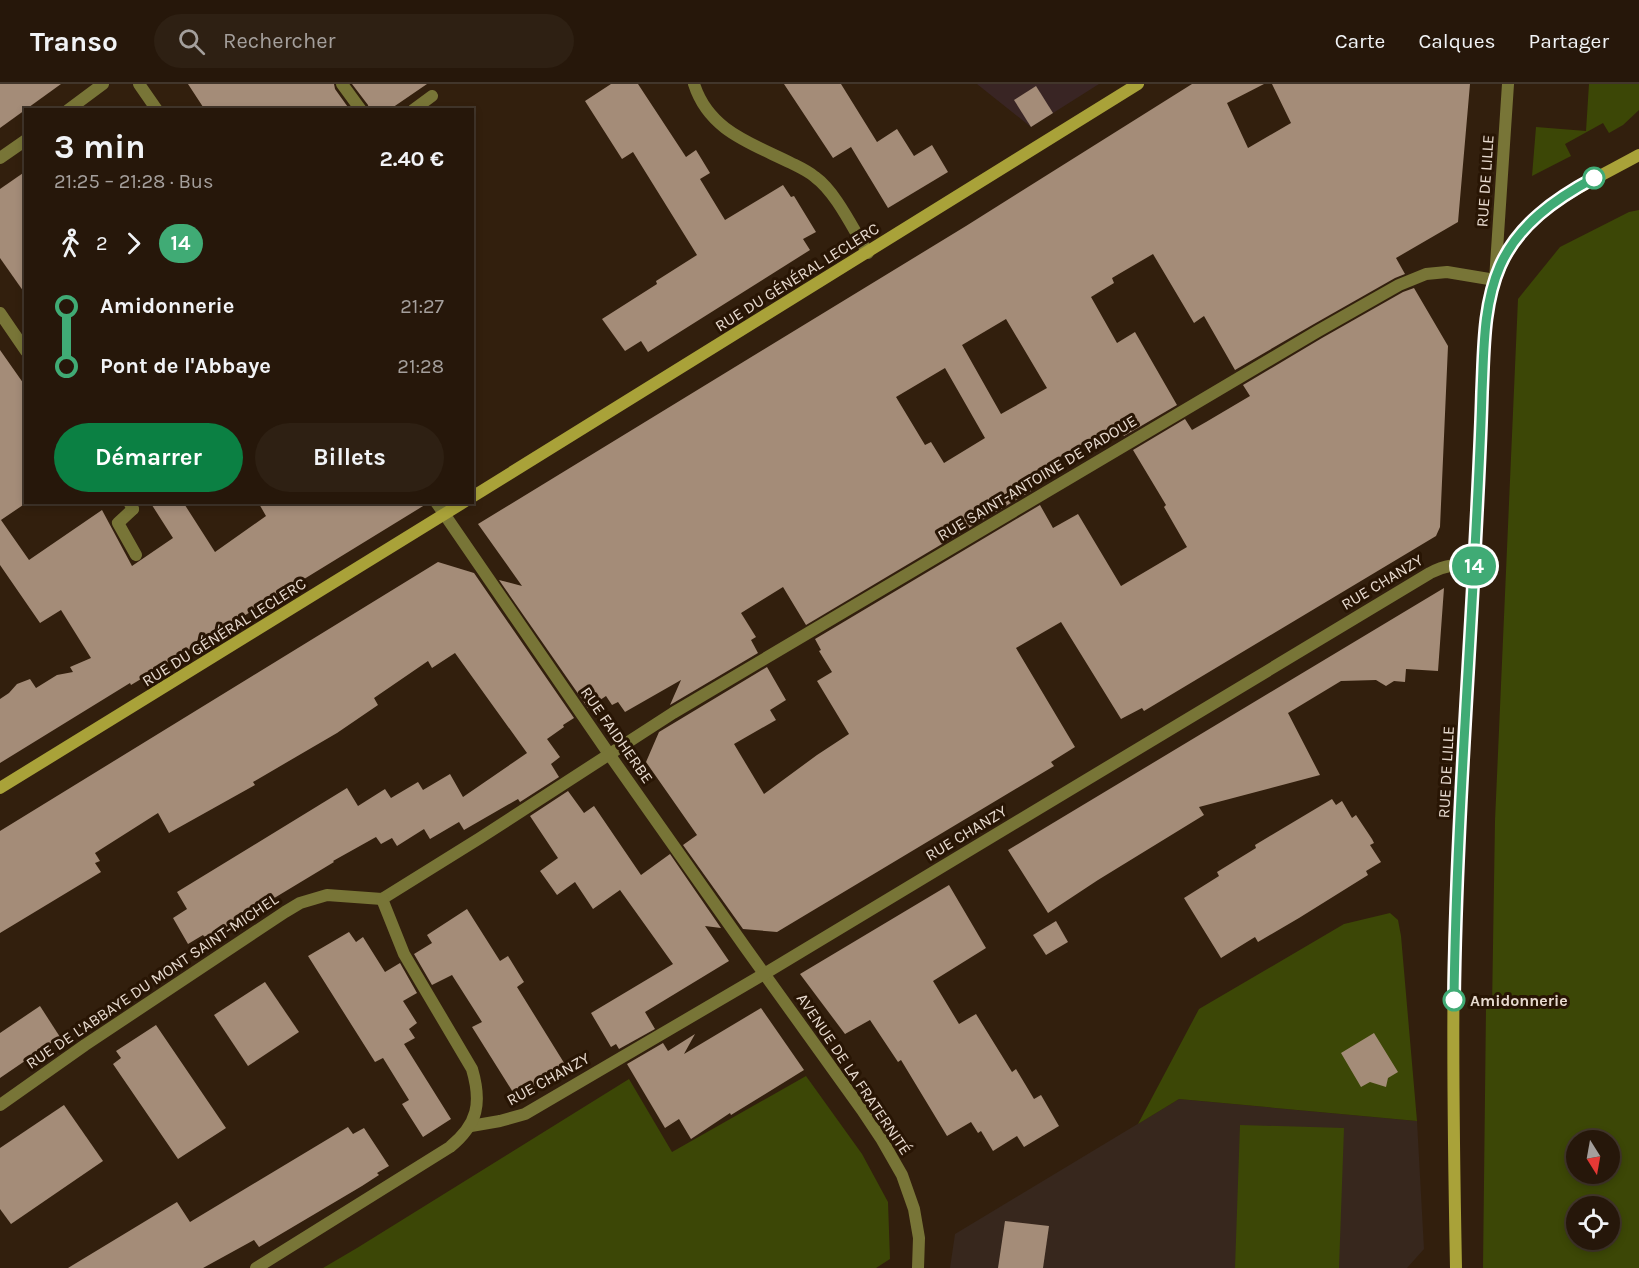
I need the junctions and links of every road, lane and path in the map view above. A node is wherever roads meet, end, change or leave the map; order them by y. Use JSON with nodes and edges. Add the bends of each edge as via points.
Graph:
{"nodes":[{"id":1,"x":103,"y":84,"type":"edge"},
{"id":2,"x":139,"y":84,"type":"edge"},
{"id":3,"x":342,"y":84,"type":"edge"},
{"id":4,"x":694,"y":84,"type":"edge"},
{"id":5,"x":1138,"y":84,"type":"edge"},
{"id":6,"x":1508,"y":84,"type":"edge"},
{"id":7,"x":432,"y":96,"type":"dead end"},
{"id":8,"x":71,"y":108,"type":"edge"},
{"id":9,"x":156,"y":108,"type":"edge"},
{"id":10,"x":359,"y":108,"type":"edge"},
{"id":11,"x":416,"y":108,"type":"edge"},
{"id":12,"x":24,"y":141,"type":"edge"},
{"id":13,"x":1639,"y":155,"type":"edge"},
{"id":14,"x":0,"y":158,"type":"edge"},
{"id":15,"x":868,"y":253,"type":"junction"},
{"id":16,"x":1495,"y":280,"type":"junction"},
{"id":17,"x":0,"y":313,"type":"edge"},
{"id":18,"x":24,"y":348,"type":"edge"},
{"id":19,"x":474,"y":496,"type":"edge"},
{"id":20,"x":437,"y":504,"type":"edge"},
{"id":21,"x":461,"y":504,"type":"edge"},
{"id":22,"x":131,"y":506,"type":"edge"},
{"id":23,"x":444,"y":514,"type":"junction"},
{"id":24,"x":136,"y":555,"type":"dead end"},
{"id":25,"x":1474,"y":564,"type":"junction"},
{"id":26,"x":609,"y":754,"type":"junction"},
{"id":27,"x":0,"y":788,"type":"edge"},
{"id":28,"x":382,"y":899,"type":"junction"},
{"id":29,"x":764,"y":974,"type":"junction"},
{"id":30,"x":0,"y":1105,"type":"edge"},
{"id":31,"x":471,"y":1126,"type":"junction"},
{"id":32,"x":256,"y":1268,"type":"edge"},
{"id":33,"x":918,"y":1268,"type":"edge"},
{"id":34,"x":1456,"y":1268,"type":"edge"}],
"edges":[{"from":1,"to":8,"type":"street"},
{"from":2,"to":9,"type":"street"},
{"from":3,"to":10,"type":"street"},
{"from":4,"to":15,"type":"street","via":[[710,115],[723,127],[823,184]]},
{"from":5,"to":15,"type":"street","name":"RUE DU GÉNÉRAL LECLERC"},
{"from":6,"to":16,"type":"street","name":"RUE DE LILLE"},
{"from":7,"to":11,"type":"street"},
{"from":12,"to":14,"type":"street"},
{"from":13,"to":16,"type":"street","name":"RUE DE LILLE","via":[[1581,185],[1539,213],[1508,251]]},
{"from":15,"to":19,"type":"street","name":"RUE DU GÉNÉRAL LECLERC"},
{"from":16,"to":25,"type":"street","name":"RUE DE LILLE","via":[[1484,350]]},
{"from":16,"to":26,"type":"street","name":"RUE SAINT-ANTOINE DE PADOUE","via":[[1447,272],[1426,274],[1398,285]]},
{"from":17,"to":18,"type":"street"},
{"from":20,"to":23,"type":"street","name":"RUE FAIDHERBE"},
{"from":21,"to":23,"type":"street","name":"RUE DU GÉNÉRAL LECLERC"},
{"from":22,"to":24,"type":"street","via":[[118,523]]},
{"from":23,"to":26,"type":"street","name":"RUE FAIDHERBE"},
{"from":23,"to":27,"type":"street","name":"RUE DU GÉNÉRAL LECLERC"},
{"from":25,"to":29,"type":"street","name":"RUE CHANZY","via":[[1445,566],[1430,573]]},
{"from":25,"to":34,"type":"street","name":"RUE DE LILLE","via":[[1454,960]]},
{"from":26,"to":28,"type":"street"},
{"from":26,"to":29,"type":"street","name":"RUE FAIDHERBE"},
{"from":28,"to":30,"type":"street","name":"RUE DE L'ABBAYE DU MONT SAINT-MICHEL","via":[[327,895],[300,903]]},
{"from":28,"to":31,"type":"street","via":[[404,954],[472,1069],[477,1097]]},
{"from":29,"to":31,"type":"street","name":"RUE CHANZY","via":[[525,1114]]},
{"from":29,"to":33,"type":"street","name":"AVENUE DE LA FRATERNITÉ","via":[[895,1161],[914,1209],[919,1238]]},
{"from":31,"to":32,"type":"street","via":[[450,1147]]}]}
